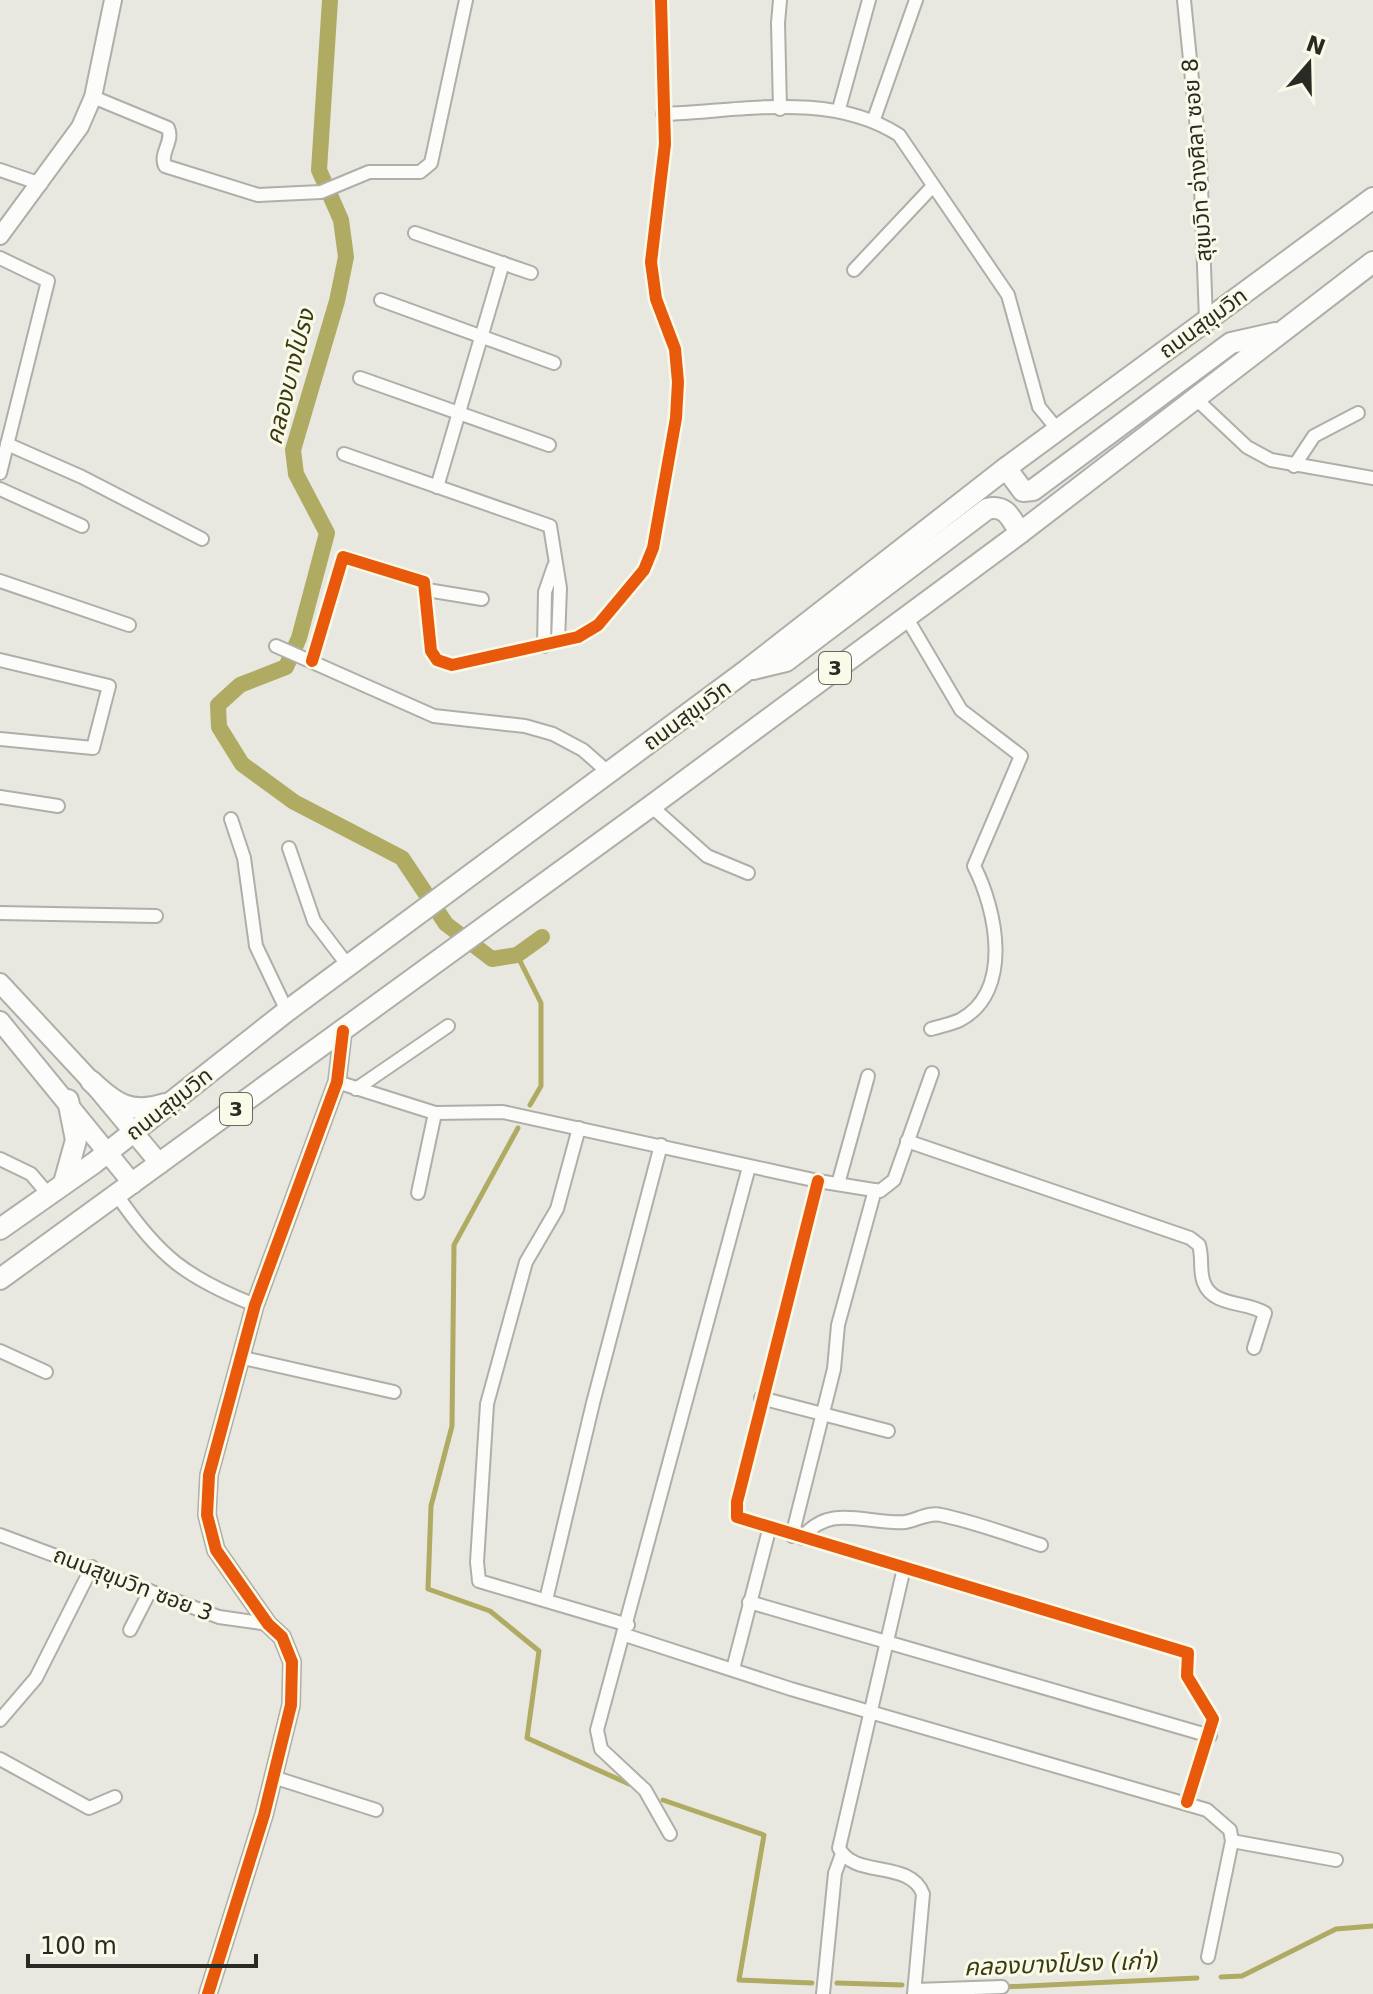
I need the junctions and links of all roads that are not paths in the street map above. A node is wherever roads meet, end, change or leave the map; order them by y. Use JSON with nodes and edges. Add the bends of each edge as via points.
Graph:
{"nodes":[{"id":1,"x":113,"y":0,"type":"edge"},
{"id":2,"x":466,"y":0,"type":"edge"},
{"id":3,"x":661,"y":0,"type":"edge"},
{"id":4,"x":780,"y":0,"type":"edge"},
{"id":5,"x":869,"y":0,"type":"edge"},
{"id":6,"x":916,"y":0,"type":"edge"},
{"id":7,"x":1184,"y":0,"type":"edge"},
{"id":8,"x":93,"y":97,"type":"junction"},
{"id":9,"x":780,"y":109,"type":"junction"},
{"id":10,"x":839,"y":109,"type":"junction"},
{"id":11,"x":663,"y":114,"type":"junction"},
{"id":12,"x":874,"y":119,"type":"junction"},
{"id":13,"x":0,"y":170,"type":"edge"},
{"id":14,"x":41,"y":184,"type":"junction"},
{"id":15,"x":933,"y":186,"type":"junction"},
{"id":16,"x":1373,"y":198,"type":"edge"},
{"id":17,"x":415,"y":233,"type":"dead end"},
{"id":18,"x":0,"y":236,"type":"edge"},
{"id":19,"x":0,"y":258,"type":"edge"},
{"id":20,"x":1373,"y":262,"type":"edge"},
{"id":21,"x":503,"y":263,"type":"junction"},
{"id":22,"x":854,"y":270,"type":"dead end"},
{"id":23,"x":531,"y":273,"type":"dead end"},
{"id":24,"x":381,"y":300,"type":"dead end"},
{"id":25,"x":1206,"y":320,"type":"junction"},
{"id":26,"x":1287,"y":330,"type":"junction"},
{"id":27,"x":481,"y":337,"type":"junction"},
{"id":28,"x":554,"y":363,"type":"dead end"},
{"id":29,"x":360,"y":378,"type":"dead end"},
{"id":30,"x":1195,"y":398,"type":"junction"},
{"id":31,"x":459,"y":413,"type":"junction"},
{"id":32,"x":1358,"y":413,"type":"dead end"},
{"id":33,"x":1058,"y":430,"type":"junction"},
{"id":34,"x":7,"y":444,"type":"junction"},
{"id":35,"x":549,"y":445,"type":"dead end"},
{"id":36,"x":344,"y":454,"type":"dead end"},
{"id":37,"x":1294,"y":466,"type":"junction"},
{"id":38,"x":1006,"y":468,"type":"junction"},
{"id":39,"x":0,"y":473,"type":"edge"},
{"id":40,"x":1373,"y":478,"type":"edge"},
{"id":41,"x":437,"y":487,"type":"junction"},
{"id":42,"x":0,"y":489,"type":"edge"},
{"id":43,"x":82,"y":526,"type":"dead end"},
{"id":44,"x":1020,"y":533,"type":"junction"},
{"id":45,"x":202,"y":539,"type":"dead end"},
{"id":46,"x":554,"y":566,"type":"junction"},
{"id":47,"x":0,"y":581,"type":"edge"},
{"id":48,"x":427,"y":590,"type":"junction"},
{"id":49,"x":482,"y":599,"type":"dead end"},
{"id":50,"x":905,"y":615,"type":"junction"},
{"id":51,"x":129,"y":625,"type":"dead end"},
{"id":52,"x":558,"y":641,"type":"junction"},
{"id":53,"x":276,"y":646,"type":"dead end"},
{"id":54,"x":544,"y":646,"type":"junction"},
{"id":55,"x":306,"y":658,"type":"junction"},
{"id":56,"x":0,"y":660,"type":"edge"},
{"id":57,"x":747,"y":670,"type":"junction"},
{"id":58,"x":0,"y":739,"type":"edge"},
{"id":59,"x":609,"y":773,"type":"junction"},
{"id":60,"x":0,"y":797,"type":"edge"},
{"id":61,"x":58,"y":806,"type":"dead end"},
{"id":62,"x":651,"y":806,"type":"junction"},
{"id":63,"x":231,"y":819,"type":"dead end"},
{"id":64,"x":289,"y":848,"type":"dead end"},
{"id":65,"x":748,"y":873,"type":"dead end"},
{"id":66,"x":0,"y":913,"type":"edge"},
{"id":67,"x":156,"y":916,"type":"dead end"},
{"id":68,"x":349,"y":967,"type":"junction"},
{"id":69,"x":0,"y":983,"type":"edge"},
{"id":70,"x":287,"y":1011,"type":"junction"},
{"id":71,"x":0,"y":1021,"type":"edge"},
{"id":72,"x":448,"y":1026,"type":"dead end"},
{"id":73,"x":931,"y":1029,"type":"dead end"},
{"id":74,"x":343,"y":1031,"type":"junction"},
{"id":75,"x":932,"y":1073,"type":"dead end"},
{"id":76,"x":868,"y":1076,"type":"dead end"},
{"id":77,"x":91,"y":1081,"type":"junction"},
{"id":78,"x":337,"y":1082,"type":"junction"},
{"id":79,"x":356,"y":1089,"type":"junction"},
{"id":80,"x":68,"y":1100,"type":"junction"},
{"id":81,"x":173,"y":1101,"type":"junction"},
{"id":82,"x":435,"y":1113,"type":"junction"},
{"id":83,"x":579,"y":1128,"type":"junction"},
{"id":84,"x":135,"y":1132,"type":"junction"},
{"id":85,"x":907,"y":1141,"type":"junction"},
{"id":86,"x":661,"y":1145,"type":"junction"},
{"id":87,"x":110,"y":1151,"type":"junction"},
{"id":88,"x":0,"y":1159,"type":"edge"},
{"id":89,"x":160,"y":1164,"type":"junction"},
{"id":90,"x":749,"y":1167,"type":"junction"},
{"id":91,"x":818,"y":1181,"type":"junction"},
{"id":92,"x":838,"y":1184,"type":"junction"},
{"id":93,"x":56,"y":1189,"type":"junction"},
{"id":94,"x":125,"y":1190,"type":"junction"},
{"id":95,"x":875,"y":1190,"type":"junction"},
{"id":96,"x":418,"y":1193,"type":"dead end"},
{"id":97,"x":0,"y":1229,"type":"edge"},
{"id":98,"x":0,"y":1279,"type":"edge"},
{"id":99,"x":255,"y":1305,"type":"junction"},
{"id":100,"x":1254,"y":1348,"type":"dead end"},
{"id":101,"x":0,"y":1351,"type":"edge"},
{"id":102,"x":239,"y":1357,"type":"junction"},
{"id":103,"x":46,"y":1372,"type":"dead end"},
{"id":104,"x":394,"y":1392,"type":"dead end"},
{"id":105,"x":761,"y":1398,"type":"junction"},
{"id":106,"x":823,"y":1414,"type":"junction"},
{"id":107,"x":888,"y":1431,"type":"dead end"},
{"id":108,"x":769,"y":1530,"type":"junction"},
{"id":109,"x":0,"y":1535,"type":"edge"},
{"id":110,"x":797,"y":1537,"type":"junction"},
{"id":111,"x":1041,"y":1545,"type":"dead end"},
{"id":112,"x":92,"y":1567,"type":"junction"},
{"id":113,"x":904,"y":1568,"type":"junction"},
{"id":114,"x":150,"y":1591,"type":"junction"},
{"id":115,"x":546,"y":1600,"type":"junction"},
{"id":116,"x":749,"y":1602,"type":"junction"},
{"id":117,"x":268,"y":1624,"type":"junction"},
{"id":118,"x":130,"y":1630,"type":"dead end"},
{"id":119,"x":626,"y":1630,"type":"junction"},
{"id":120,"x":884,"y":1643,"type":"junction"},
{"id":121,"x":733,"y":1669,"type":"junction"},
{"id":122,"x":869,"y":1711,"type":"junction"},
{"id":123,"x":0,"y":1720,"type":"edge"},
{"id":124,"x":1210,"y":1736,"type":"junction"},
{"id":125,"x":0,"y":1759,"type":"edge"},
{"id":126,"x":273,"y":1777,"type":"junction"},
{"id":127,"x":115,"y":1797,"type":"dead end"},
{"id":128,"x":1187,"y":1802,"type":"junction"},
{"id":129,"x":376,"y":1810,"type":"dead end"},
{"id":130,"x":670,"y":1834,"type":"dead end"},
{"id":131,"x":1232,"y":1841,"type":"junction"},
{"id":132,"x":842,"y":1854,"type":"junction"},
{"id":133,"x":1336,"y":1860,"type":"dead end"},
{"id":134,"x":1208,"y":1957,"type":"dead end"},
{"id":135,"x":1002,"y":1987,"type":"dead end"},
{"id":136,"x":914,"y":1992,"type":"edge"},
{"id":137,"x":208,"y":1994,"type":"edge"},
{"id":138,"x":823,"y":1994,"type":"edge"}],
"edges":[{"from":1,"to":8,"type":"street"},
{"from":2,"to":8,"type":"street","via":[[431,163],[413,174],[369,172],[321,192],[250,194],[167,167],[163,159],[168,128]]},
{"from":3,"to":11,"type":"street"},
{"from":4,"to":9,"type":"street"},
{"from":5,"to":10,"type":"street"},
{"from":6,"to":12,"type":"street"},
{"from":7,"to":25,"type":"street","name":"สุขุมวิท อ่างศิลา ซอย 8","via":[[1200,159]]},
{"from":8,"to":14,"type":"street","via":[[80,127]]},
{"from":9,"to":10,"type":"street"},
{"from":9,"to":11,"type":"street"},
{"from":10,"to":12,"type":"street"},
{"from":11,"to":52,"type":"street","via":[[665,144],[651,262],[656,299],[675,349],[678,382],[659,516],[644,570],[598,625]]},
{"from":12,"to":15,"type":"street","via":[[899,135]]},
{"from":13,"to":14,"type":"street"},
{"from":14,"to":18,"type":"street"},
{"from":15,"to":22,"type":"street"},
{"from":15,"to":33,"type":"street","via":[[1008,295],[1039,407]]},
{"from":16,"to":25,"type":"main road","name":"ถนนสุขุมวิท","number":"3"},
{"from":17,"to":21,"type":"street"},
{"from":19,"to":34,"type":"street","via":[[48,281]]},
{"from":20,"to":26,"type":"main road","name":"ถนนสุขุมวิท","number":"3"},
{"from":21,"to":23,"type":"street"},
{"from":21,"to":27,"type":"street"},
{"from":24,"to":27,"type":"street"},
{"from":25,"to":33,"type":"main road","name":"ถนนสุขุมวิท","number":"3"},
{"from":26,"to":30,"type":"main road","name":"ถนนสุขุมวิท","number":"3"},
{"from":26,"to":38,"type":"main road","via":[[1231,343],[1033,490],[1016,486]]},
{"from":27,"to":28,"type":"street"},
{"from":27,"to":31,"type":"street"},
{"from":29,"to":31,"type":"street"},
{"from":30,"to":37,"type":"street","via":[[1247,447]]},
{"from":30,"to":44,"type":"main road","name":"ถนนสุขุมวิท","number":"3"},
{"from":31,"to":35,"type":"street"},
{"from":31,"to":41,"type":"street"},
{"from":32,"to":37,"type":"street","via":[[1314,436]]},
{"from":33,"to":38,"type":"main road","name":"ถนนสุขุมวิท","number":"3"},
{"from":34,"to":39,"type":"street"},
{"from":34,"to":45,"type":"street"},
{"from":36,"to":41,"type":"street"},
{"from":37,"to":40,"type":"street"},
{"from":38,"to":57,"type":"main road","name":"ถนนสุขุมวิท","number":"3"},
{"from":41,"to":46,"type":"street","via":[[550,526]]},
{"from":42,"to":43,"type":"street"},
{"from":44,"to":50,"type":"main road","name":"ถนนสุขุมวิท","number":"3"},
{"from":44,"to":57,"type":"main road","via":[[1004,509],[987,509],[786,661]]},
{"from":46,"to":52,"type":"street","via":[[560,588]]},
{"from":46,"to":54,"type":"street","via":[[545,592]]},
{"from":47,"to":51,"type":"street"},
{"from":48,"to":49,"type":"street"},
{"from":48,"to":54,"type":"street","via":[[431,651],[437,660],[452,665]]},
{"from":48,"to":55,"type":"street","via":[[419,578],[343,557]]},
{"from":50,"to":62,"type":"main road","name":"ถนนสุขุมวิท","number":"3"},
{"from":50,"to":73,"type":"street","via":[[961,710],[1021,756],[974,866],[992,924],[994,970],[979,1004],[961,1019]]},
{"from":52,"to":54,"type":"street"},
{"from":53,"to":55,"type":"street"},
{"from":55,"to":59,"type":"street","via":[[434,716],[553,734],[583,750]]},
{"from":56,"to":58,"type":"street","via":[[109,686],[93,748]]},
{"from":57,"to":59,"type":"main road","name":"ถนนสุขุมวิท","number":"3"},
{"from":59,"to":68,"type":"main road","name":"ถนนสุขุมวิท","number":"3"},
{"from":60,"to":61,"type":"street"},
{"from":62,"to":65,"type":"street","via":[[707,856]]},
{"from":62,"to":74,"type":"main road","name":"ถนนสุขุมวิท","number":"3"},
{"from":63,"to":70,"type":"street","via":[[244,858],[256,946]]},
{"from":64,"to":68,"type":"street","via":[[314,921]]},
{"from":66,"to":67,"type":"street"},
{"from":68,"to":70,"type":"main road","name":"ถนนสุขุมวิท","number":"3"},
{"from":69,"to":77,"type":"main road"},
{"from":70,"to":81,"type":"main road","name":"ถนนสุขุมวิท","number":"3"},
{"from":71,"to":80,"type":"main road"},
{"from":72,"to":79,"type":"street"},
{"from":74,"to":78,"type":"street"},
{"from":74,"to":89,"type":"main road","name":"ถนนสุขุมวิท","number":"3"},
{"from":75,"to":85,"type":"street"},
{"from":76,"to":92,"type":"street"},
{"from":77,"to":81,"type":"main road","via":[[122,1107],[136,1110]]},
{"from":77,"to":84,"type":"main road"},
{"from":78,"to":79,"type":"street"},
{"from":78,"to":99,"type":"street"},
{"from":79,"to":82,"type":"street"},
{"from":80,"to":87,"type":"main road"},
{"from":80,"to":93,"type":"main road","via":[[76,1140]]},
{"from":81,"to":84,"type":"main road","name":"ถนนสุขุมวิท","number":"3"},
{"from":82,"to":83,"type":"street","via":[[503,1112]]},
{"from":82,"to":96,"type":"street"},
{"from":83,"to":86,"type":"street"},
{"from":83,"to":115,"type":"street","via":[[557,1209],[526,1262],[483,1427],[476,1542],[479,1581]]},
{"from":84,"to":87,"type":"main road","name":"ถนนสุขุมวิท","number":"3"},
{"from":84,"to":89,"type":"main road"},
{"from":85,"to":95,"type":"street","via":[[890,1185]]},
{"from":85,"to":100,"type":"street","via":[[1190,1238],[1199,1245],[1202,1278],[1211,1294],[1265,1313]]},
{"from":86,"to":90,"type":"street"},
{"from":86,"to":115,"type":"street"},
{"from":87,"to":93,"type":"main road","name":"ถนนสุขุมวิท","number":"3"},
{"from":87,"to":94,"type":"main road"},
{"from":88,"to":93,"type":"street"},
{"from":89,"to":94,"type":"main road","name":"ถนนสุขุมวิท","number":"3"},
{"from":90,"to":91,"type":"street"},
{"from":90,"to":119,"type":"street"},
{"from":91,"to":92,"type":"street"},
{"from":91,"to":105,"type":"street"},
{"from":92,"to":95,"type":"street"},
{"from":93,"to":97,"type":"main road","name":"ถนนสุขุมวิท","number":"3"},
{"from":94,"to":98,"type":"main road","name":"ถนนสุขุมวิท","number":"3"},
{"from":94,"to":99,"type":"street","via":[[147,1236],[180,1270]]},
{"from":95,"to":106,"type":"street","via":[[838,1325]]},
{"from":99,"to":102,"type":"street"},
{"from":101,"to":103,"type":"street"},
{"from":102,"to":104,"type":"street"},
{"from":102,"to":117,"type":"street","via":[[209,1475],[207,1515],[216,1550]]},
{"from":105,"to":106,"type":"street"},
{"from":105,"to":108,"type":"street","via":[[735,1512],[742,1522]]},
{"from":106,"to":107,"type":"street"},
{"from":106,"to":110,"type":"street"},
{"from":108,"to":110,"type":"street"},
{"from":108,"to":116,"type":"street"},
{"from":109,"to":112,"type":"street","name":"ถนนสุขุมวิท ซอย 3"},
{"from":110,"to":111,"type":"street","via":[[832,1519],[905,1522],[935,1514]]},
{"from":110,"to":113,"type":"street"},
{"from":112,"to":114,"type":"street","name":"ถนนสุขุมวิท ซอย 3"},
{"from":112,"to":123,"type":"street","via":[[36,1678]]},
{"from":113,"to":120,"type":"street"},
{"from":113,"to":124,"type":"street","via":[[1188,1653],[1187,1676],[1213,1719]]},
{"from":114,"to":117,"type":"street","name":"ถนนสุขุมวิท ซอย 3","via":[[219,1617]]},
{"from":114,"to":118,"type":"street"},
{"from":115,"to":119,"type":"street"},
{"from":116,"to":120,"type":"street"},
{"from":116,"to":121,"type":"street"},
{"from":117,"to":126,"type":"street","via":[[282,1637],[292,1662],[291,1705]]},
{"from":119,"to":121,"type":"street"},
{"from":119,"to":130,"type":"street","via":[[597,1730],[601,1749],[645,1790]]},
{"from":120,"to":122,"type":"street"},
{"from":120,"to":124,"type":"street"},
{"from":121,"to":122,"type":"street"},
{"from":122,"to":128,"type":"street"},
{"from":122,"to":132,"type":"street","via":[[839,1840]]},
{"from":124,"to":128,"type":"street"},
{"from":125,"to":127,"type":"street","via":[[89,1808]]},
{"from":126,"to":129,"type":"street"},
{"from":126,"to":137,"type":"street"},
{"from":128,"to":131,"type":"street","via":[[1221,1820]]},
{"from":131,"to":133,"type":"street"},
{"from":131,"to":134,"type":"street"},
{"from":132,"to":136,"type":"street","via":[[920,1886]]},
{"from":132,"to":138,"type":"street","via":[[835,1873]]},
{"from":135,"to":136,"type":"street"}]}
